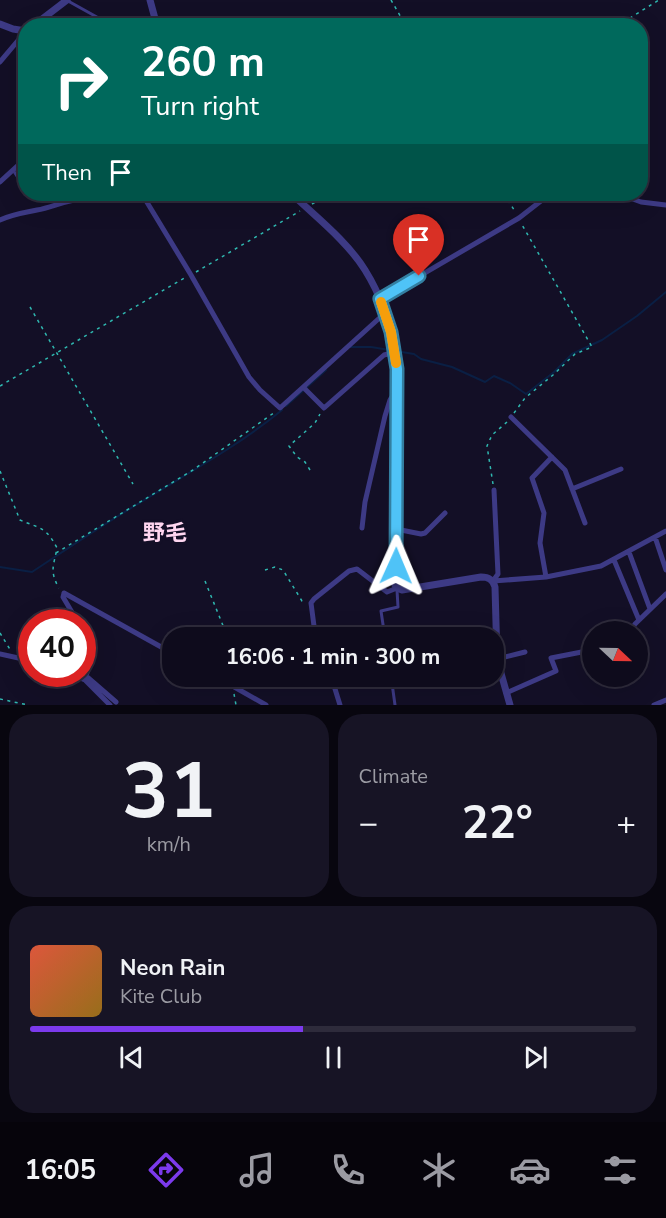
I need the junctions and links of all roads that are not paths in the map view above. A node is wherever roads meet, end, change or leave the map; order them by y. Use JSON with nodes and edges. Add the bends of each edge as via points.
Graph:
{"nodes":[{"id":1,"x":67,"y":0,"type":"edge"},
{"id":2,"x":150,"y":0,"type":"edge"},
{"id":3,"x":43,"y":18,"type":"edge"},
{"id":4,"x":99,"y":18,"type":"edge"},
{"id":5,"x":155,"y":18,"type":"edge"},
{"id":6,"x":0,"y":24,"type":"edge"},
{"id":7,"x":18,"y":30,"type":"edge"},
{"id":8,"x":18,"y":40,"type":"edge"},
{"id":9,"x":0,"y":62,"type":"edge"},
{"id":10,"x":18,"y":165,"type":"edge"},
{"id":11,"x":13,"y":170,"type":"junction"},
{"id":12,"x":18,"y":178,"type":"edge"},
{"id":13,"x":0,"y":182,"type":"edge"},
{"id":14,"x":68,"y":201,"type":"edge"},
{"id":15,"x":146,"y":201,"type":"edge"},
{"id":16,"x":300,"y":201,"type":"edge"},
{"id":17,"x":541,"y":201,"type":"edge"},
{"id":18,"x":638,"y":201,"type":"edge"},
{"id":19,"x":666,"y":205,"type":"edge"},
{"id":20,"x":0,"y":220,"type":"edge"},
{"id":21,"x":380,"y":299,"type":"junction"},
{"id":22,"x":386,"y":313,"type":"junction"},
{"id":23,"x":395,"y":352,"type":"junction"},
{"id":24,"x":304,"y":388,"type":"junction"},
{"id":25,"x":397,"y":389,"type":"junction"},
{"id":26,"x":511,"y":417,"type":"road end"},
{"id":27,"x":552,"y":457,"type":"junction"},
{"id":28,"x":621,"y":469,"type":"dead end"},
{"id":29,"x":572,"y":489,"type":"junction"},
{"id":30,"x":494,"y":490,"type":"road end"},
{"id":31,"x":445,"y":513,"type":"dead end"},
{"id":32,"x":585,"y":523,"type":"dead end"},
{"id":33,"x":362,"y":528,"type":"dead end"},
{"id":34,"x":396,"y":529,"type":"junction"},
{"id":35,"x":666,"y":531,"type":"edge"},
{"id":36,"x":655,"y":537,"type":"junction"},
{"id":37,"x":629,"y":552,"type":"junction"},
{"id":38,"x":614,"y":560,"type":"junction"},
{"id":39,"x":666,"y":570,"type":"edge"},
{"id":40,"x":546,"y":578,"type":"junction"},
{"id":41,"x":493,"y":581,"type":"junction"},
{"id":42,"x":397,"y":588,"type":"junction"},
{"id":43,"x":666,"y":594,"type":"edge"},
{"id":44,"x":70,"y":609,"type":"edge"},
{"id":45,"x":93,"y":609,"type":"edge"},
{"id":46,"x":650,"y":609,"type":"junction"},
{"id":47,"x":96,"y":611,"type":"edge"},
{"id":48,"x":639,"y":620,"type":"joint"},
{"id":49,"x":314,"y":627,"type":"edge"},
{"id":50,"x":383,"y":627,"type":"edge"},
{"id":51,"x":496,"y":627,"type":"edge"},
{"id":52,"x":162,"y":647,"type":"edge"},
{"id":53,"x":525,"y":652,"type":"dead end"},
{"id":54,"x":582,"y":652,"type":"edge"},
{"id":55,"x":0,"y":654,"type":"edge"},
{"id":56,"x":504,"y":657,"type":"edge"},
{"id":57,"x":18,"y":658,"type":"edge"},
{"id":58,"x":504,"y":685,"type":"edge"},
{"id":59,"x":96,"y":686,"type":"edge"},
{"id":60,"x":234,"y":687,"type":"edge"},
{"id":61,"x":334,"y":687,"type":"edge"},
{"id":62,"x":393,"y":687,"type":"edge"},
{"id":63,"x":506,"y":693,"type":"junction"},
{"id":64,"x":666,"y":700,"type":"edge"},
{"id":65,"x":113,"y":704,"type":"edge"},
{"id":66,"x":266,"y":705,"type":"edge"},
{"id":67,"x":340,"y":705,"type":"edge"},
{"id":68,"x":395,"y":705,"type":"edge"},
{"id":69,"x":510,"y":705,"type":"edge"},
{"id":70,"x":654,"y":705,"type":"edge"}],
"edges":[{"from":1,"to":3,"type":"street"},
{"from":1,"to":4,"type":"lane"},
{"from":2,"to":5,"type":"street"},
{"from":6,"to":7,"type":"street"},
{"from":8,"to":9,"type":"street"},
{"from":10,"to":11,"type":"street"},
{"from":11,"to":12,"type":"lane"},
{"from":11,"to":13,"type":"street"},
{"from":14,"to":20,"type":"street"},
{"from":15,"to":24,"type":"street","via":[[249,377],[280,408]]},
{"from":16,"to":21,"type":"street","via":[[359,261]]},
{"from":17,"to":21,"type":"street","via":[[519,218]]},
{"from":18,"to":19,"type":"street"},
{"from":21,"to":22,"type":"street"},
{"from":22,"to":23,"type":"street"},
{"from":22,"to":24,"type":"street"},
{"from":23,"to":24,"type":"street","via":[[384,355],[324,408]]},
{"from":23,"to":25,"type":"street"},
{"from":25,"to":33,"type":"street","via":[[385,416],[364,502]]},
{"from":25,"to":34,"type":"street"},
{"from":26,"to":27,"type":"street"},
{"from":27,"to":29,"type":"street","via":[[565,470]]},
{"from":27,"to":40,"type":"street","via":[[532,478],[544,513],[540,543]]},
{"from":28,"to":29,"type":"street"},
{"from":29,"to":32,"type":"street"},
{"from":30,"to":41,"type":"street","via":[[498,574]]},
{"from":31,"to":34,"type":"street","via":[[425,533]]},
{"from":34,"to":42,"type":"street"},
{"from":35,"to":36,"type":"street"},
{"from":36,"to":37,"type":"street"},
{"from":36,"to":39,"type":"street"},
{"from":37,"to":38,"type":"street"},
{"from":37,"to":46,"type":"street"},
{"from":38,"to":40,"type":"street"},
{"from":38,"to":48,"type":"street"},
{"from":40,"to":41,"type":"street"},
{"from":41,"to":42,"type":"street","via":[[481,577]]},
{"from":41,"to":51,"type":"street"},
{"from":42,"to":49,"type":"street","via":[[387,592],[357,569],[349,571],[314,598],[311,603]]},
{"from":42,"to":50,"type":"lane","via":[[398,607],[381,611]]},
{"from":43,"to":46,"type":"street"},
{"from":44,"to":45,"type":"street","via":[[64,593]]},
{"from":46,"to":48,"type":"street"},
{"from":47,"to":52,"type":"street"},
{"from":53,"to":56,"type":"street"},
{"from":54,"to":63,"type":"street","via":[[551,658],[556,671]]},
{"from":55,"to":57,"type":"street"},
{"from":58,"to":63,"type":"street"},
{"from":59,"to":65,"type":"street"},
{"from":60,"to":66,"type":"street"},
{"from":61,"to":67,"type":"street"},
{"from":62,"to":68,"type":"lane"},
{"from":63,"to":69,"type":"street"},
{"from":64,"to":70,"type":"street"}]}
